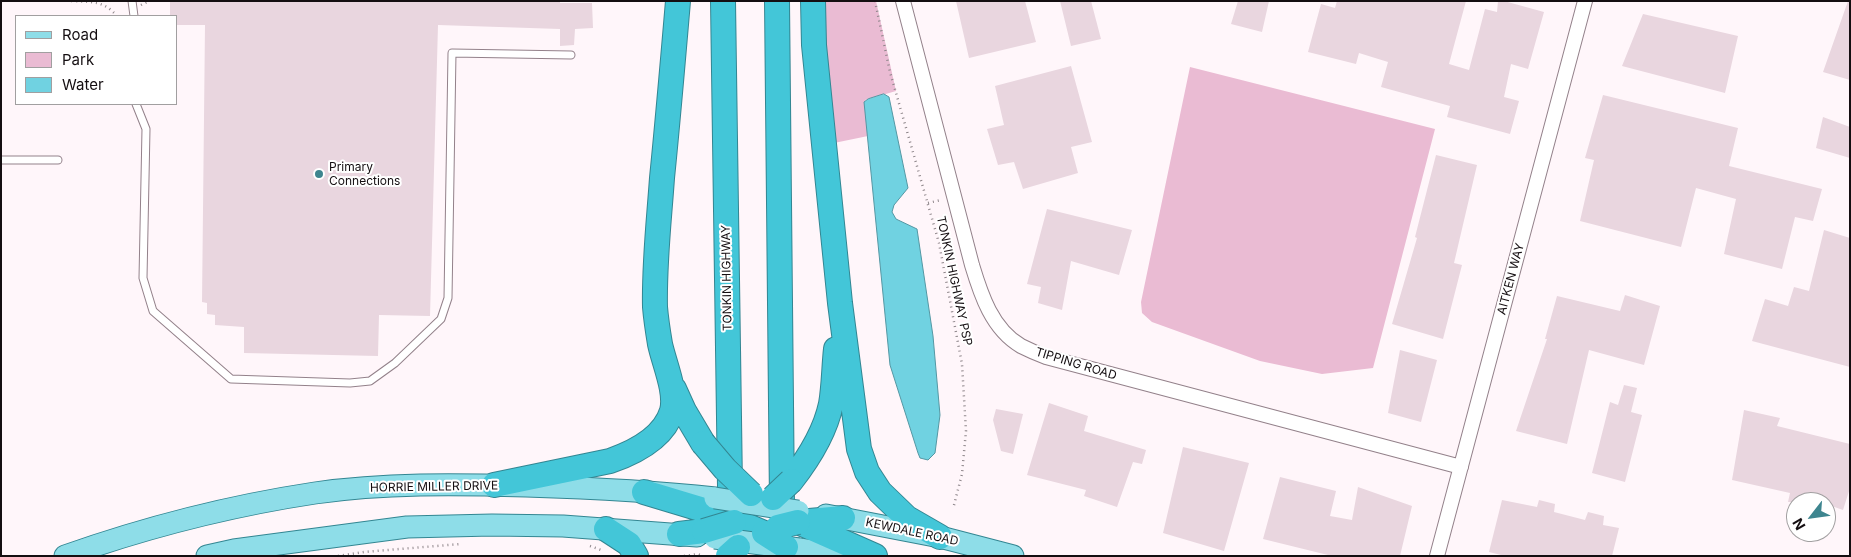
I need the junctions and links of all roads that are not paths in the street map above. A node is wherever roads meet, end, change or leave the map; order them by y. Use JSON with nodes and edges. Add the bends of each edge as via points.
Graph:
{"nodes":[{"id":1,"x":132,"y":1,"type":"edge"},
{"id":2,"x":678,"y":1,"type":"edge"},
{"id":3,"x":723,"y":1,"type":"edge"},
{"id":4,"x":777,"y":1,"type":"edge"},
{"id":5,"x":813,"y":1,"type":"edge"},
{"id":6,"x":903,"y":1,"type":"edge"},
{"id":7,"x":1585,"y":1,"type":"edge"},
{"id":8,"x":134,"y":15,"type":"edge"},
{"id":9,"x":571,"y":55,"type":"dead end"},
{"id":10,"x":136,"y":105,"type":"edge"},
{"id":11,"x":1,"y":160,"type":"edge"},
{"id":12,"x":58,"y":160,"type":"dead end"},
{"id":13,"x":840,"y":303,"type":"junction"},
{"id":14,"x":669,"y":378,"type":"junction"},
{"id":15,"x":1461,"y":467,"type":"junction"},
{"id":16,"x":494,"y":485,"type":"junction"},
{"id":17,"x":644,"y":492,"type":"joint"},
{"id":18,"x":766,"y":505,"type":"junction"},
{"id":19,"x":843,"y":518,"type":"joint"},
{"id":20,"x":736,"y":521,"type":"junction"},
{"id":21,"x":704,"y":526,"type":"edge"},
{"id":22,"x":801,"y":536,"type":"edge"},
{"id":23,"x":940,"y":537,"type":"junction"},
{"id":24,"x":606,"y":541,"type":"junction"},
{"id":25,"x":682,"y":545,"type":"edge"},
{"id":26,"x":742,"y":547,"type":"edge"},
{"id":27,"x":65,"y":556,"type":"edge"},
{"id":28,"x":207,"y":556,"type":"edge"},
{"id":29,"x":636,"y":556,"type":"edge"},
{"id":30,"x":844,"y":556,"type":"edge"},
{"id":31,"x":875,"y":556,"type":"edge"},
{"id":32,"x":1013,"y":556,"type":"edge"},
{"id":33,"x":1437,"y":556,"type":"edge"}],
"edges":[{"from":1,"to":8,"type":"lane"},
{"from":2,"to":14,"type":"highway","via":[[657,237],[655,308]]},
{"from":3,"to":26,"type":"highway","name":"TONKIN HIGHWAY"},
{"from":4,"to":22,"type":"highway"},
{"from":5,"to":13,"type":"highway","via":[[814,45]]},
{"from":6,"to":15,"type":"street","name":"TIPPING ROAD","via":[[982,297],[997,325],[1020,345],[1046,357]]},
{"from":7,"to":15,"type":"street","name":"AITKEN WAY"},
{"from":9,"to":10,"type":"lane","via":[[452,53],[448,298],[441,319],[396,363],[370,381],[231,378],[153,311],[143,278],[146,129]]},
{"from":11,"to":12,"type":"lane"},
{"from":13,"to":18,"type":"highway","bridge":true,"via":[[831,404],[825,425],[810,456],[791,481]]},
{"from":13,"to":23,"type":"highway","via":[[856,432],[867,472],[893,506]]},
{"from":14,"to":16,"type":"highway","via":[[672,412],[664,426],[641,448],[610,462]]},
{"from":14,"to":18,"type":"highway","bridge":true,"via":[[684,411],[713,456]]},
{"from":15,"to":33,"type":"street","name":"AITKEN WAY"},
{"from":16,"to":17,"type":"main road","name":"HORRIE MILLER DRIVE"},
{"from":16,"to":27,"type":"main road","name":"HORRIE MILLER DRIVE","via":[[412,486],[316,493],[223,509]]},
{"from":17,"to":21,"type":"highway"},
{"from":18,"to":20,"type":"highway"},
{"from":18,"to":21,"type":"main road","bridge":true},
{"from":18,"to":22,"type":"highway","bridge":true},
{"from":19,"to":22,"type":"highway"},
{"from":19,"to":23,"type":"main road","name":"KEWDALE ROAD"},
{"from":20,"to":21,"type":"highway"},
{"from":20,"to":26,"type":"highway"},
{"from":21,"to":25,"type":"highway"},
{"from":21,"to":26,"type":"main road","bridge":true},
{"from":22,"to":26,"type":"highway","bridge":true,"via":[[778,526]]},
{"from":22,"to":30,"type":"main road"},
{"from":22,"to":31,"type":"highway"},
{"from":23,"to":32,"type":"main road","name":"KEWDALE ROAD"},
{"from":24,"to":25,"type":"main road"},
{"from":24,"to":28,"type":"main road","via":[[563,526],[407,527]]},
{"from":24,"to":29,"type":"highway","via":[[629,544]]}]}
